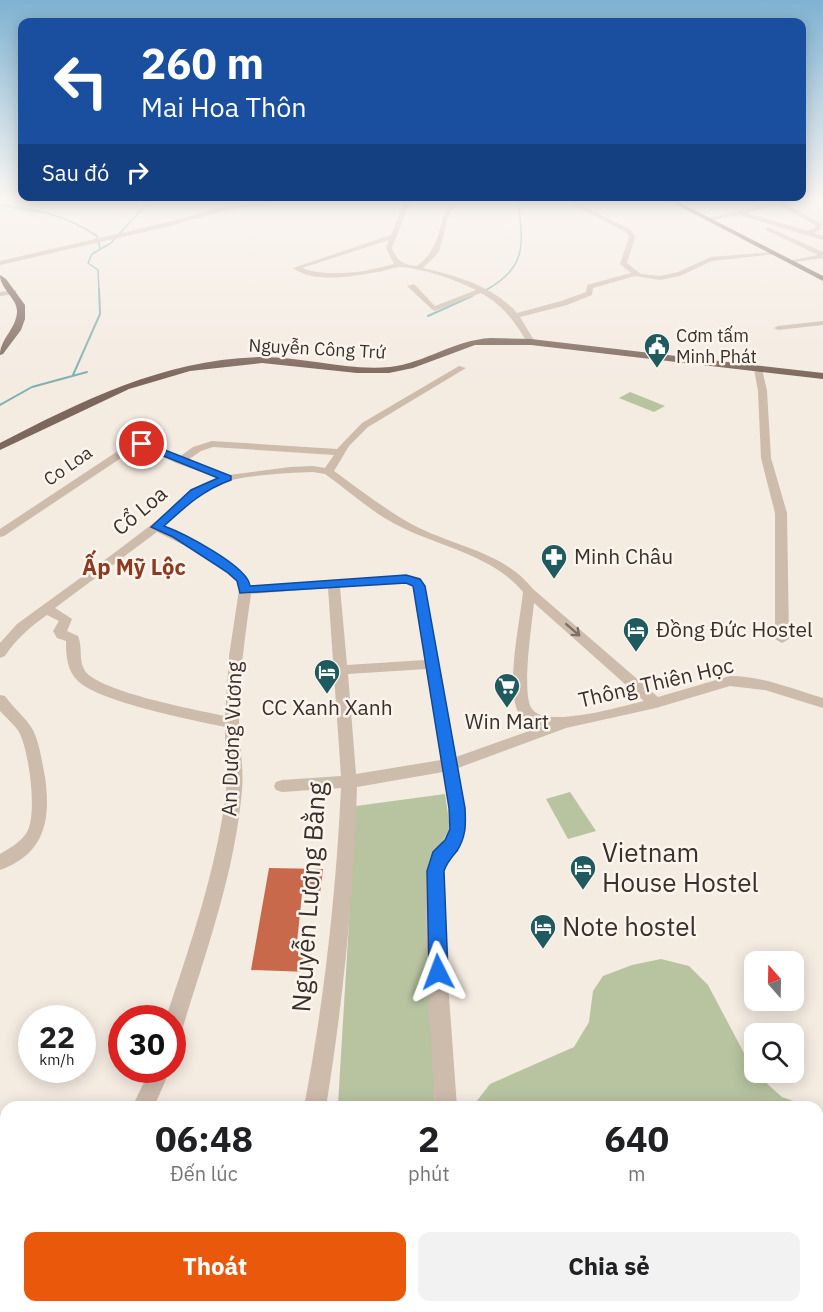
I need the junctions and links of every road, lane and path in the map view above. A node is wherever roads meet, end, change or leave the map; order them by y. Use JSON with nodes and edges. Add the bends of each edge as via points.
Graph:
{"nodes":[{"id":1,"x":24,"y":258,"type":"edge"},
{"id":2,"x":326,"y":258,"type":"edge"},
{"id":3,"x":393,"y":258,"type":"edge"},
{"id":4,"x":433,"y":258,"type":"edge"},
{"id":5,"x":625,"y":258,"type":"edge"},
{"id":6,"x":721,"y":258,"type":"edge"},
{"id":7,"x":782,"y":258,"type":"edge"},
{"id":8,"x":808,"y":258,"type":"edge"},
{"id":9,"x":790,"y":262,"type":"junction"},
{"id":10,"x":0,"y":264,"type":"edge"},
{"id":11,"x":399,"y":265,"type":"junction"},
{"id":12,"x":419,"y":268,"type":"junction"},
{"id":13,"x":635,"y":274,"type":"junction"},
{"id":14,"x":0,"y":277,"type":"edge"},
{"id":15,"x":823,"y":279,"type":"edge"},
{"id":16,"x":411,"y":286,"type":"dead end"},
{"id":17,"x":483,"y":290,"type":"junction"},
{"id":18,"x":0,"y":294,"type":"edge"},
{"id":19,"x":14,"y":297,"type":"junction"},
{"id":20,"x":516,"y":316,"type":"junction"},
{"id":21,"x":823,"y":323,"type":"edge"},
{"id":22,"x":778,"y":328,"type":"dead end"},
{"id":23,"x":0,"y":341,"type":"edge"},
{"id":24,"x":531,"y":342,"type":"junction"},
{"id":25,"x":0,"y":352,"type":"edge"},
{"id":26,"x":462,"y":368,"type":"dead end"},
{"id":27,"x":758,"y":369,"type":"junction"},
{"id":28,"x":823,"y":376,"type":"edge"},
{"id":29,"x":0,"y":447,"type":"edge"},
{"id":30,"x":340,"y":452,"type":"junction"},
{"id":31,"x":180,"y":461,"type":"junction"},
{"id":32,"x":328,"y":472,"type":"junction"},
{"id":33,"x":228,"y":478,"type":"junction"},
{"id":34,"x":156,"y":527,"type":"junction"},
{"id":35,"x":0,"y":534,"type":"edge"},
{"id":36,"x":334,"y":583,"type":"junction"},
{"id":37,"x":244,"y":590,"type":"junction"},
{"id":38,"x":529,"y":592,"type":"junction"},
{"id":39,"x":46,"y":609,"type":"junction"},
{"id":40,"x":783,"y":639,"type":"dead end"},
{"id":41,"x":0,"y":652,"type":"edge"},
{"id":42,"x":433,"y":664,"type":"junction"},
{"id":43,"x":340,"y":670,"type":"junction"},
{"id":44,"x":0,"y":700,"type":"edge"},
{"id":45,"x":656,"y":703,"type":"junction"},
{"id":46,"x":823,"y":703,"type":"edge"},
{"id":47,"x":232,"y":723,"type":"junction"},
{"id":48,"x":568,"y":723,"type":"junction"},
{"id":49,"x":449,"y":764,"type":"junction"},
{"id":50,"x":349,"y":782,"type":"junction"},
{"id":51,"x":282,"y":786,"type":"dead end"},
{"id":52,"x":0,"y":863,"type":"edge"},
{"id":53,"x":180,"y":1005,"type":"edge"},
{"id":54,"x":154,"y":1083,"type":"edge"},
{"id":55,"x":146,"y":1101,"type":"edge"},
{"id":56,"x":316,"y":1101,"type":"edge"},
{"id":57,"x":446,"y":1101,"type":"edge"}],
"edges":[{"from":1,"to":10,"type":"street"},
{"from":2,"to":11,"type":"street","via":[[296,268],[311,273],[342,273]]},
{"from":3,"to":11,"type":"street"},
{"from":4,"to":12,"type":"street"},
{"from":5,"to":13,"type":"street","via":[[623,264]]},
{"from":6,"to":13,"type":"street","via":[[667,278]]},
{"from":7,"to":9,"type":"main road"},
{"from":8,"to":9,"type":"street"},
{"from":9,"to":15,"type":"main road"},
{"from":11,"to":12,"type":"street"},
{"from":12,"to":17,"type":"street"},
{"from":13,"to":20,"type":"street","via":[[590,287],[590,293],[564,303]]},
{"from":14,"to":19,"type":"main road"},
{"from":16,"to":17,"type":"street","via":[[434,309]]},
{"from":17,"to":20,"type":"street"},
{"from":18,"to":19,"type":"street"},
{"from":19,"to":23,"type":"main road","via":[[11,325]]},
{"from":19,"to":25,"type":"main road","via":[[21,305],[22,316],[19,327]]},
{"from":20,"to":24,"type":"street"},
{"from":21,"to":22,"type":"street"},
{"from":24,"to":27,"type":"main road","name":"Nguyễn Công Trứ"},
{"from":24,"to":29,"type":"main road","name":"Nguyễn Công Trứ","via":[[466,344],[386,371],[286,360],[223,363],[174,371],[119,388]]},
{"from":26,"to":30,"type":"street","via":[[365,425]]},
{"from":27,"to":28,"type":"main road","name":"Nguyễn Công Trứ"},
{"from":27,"to":40,"type":"street","via":[[764,389],[766,458],[781,513]]},
{"from":30,"to":31,"type":"street","via":[[212,444]]},
{"from":30,"to":32,"type":"street"},
{"from":31,"to":33,"type":"street","name":"Co Loa"},
{"from":31,"to":35,"type":"street","name":"Co Loa","via":[[149,446],[134,445]]},
{"from":32,"to":33,"type":"street","via":[[296,470]]},
{"from":32,"to":38,"type":"street","via":[[403,524],[498,564],[519,578]]},
{"from":33,"to":34,"type":"street","name":"Cổ Loa","via":[[195,493]]},
{"from":34,"to":37,"type":"street","via":[[177,535],[231,569],[243,580]]},
{"from":34,"to":39,"type":"street","name":"Cổ Loa"},
{"from":36,"to":37,"type":"street"},
{"from":36,"to":42,"type":"street","via":[[406,579],[416,582]]},
{"from":36,"to":43,"type":"street","name":"Nguyễn Lương Bằng"},
{"from":37,"to":47,"type":"street","name":"An Dương Vương","via":[[234,661]]},
{"from":38,"to":45,"type":"street","one_way":true},
{"from":38,"to":48,"type":"street","name":"Thông Thiên Học","via":[[519,688],[521,704],[537,720]]},
{"from":39,"to":41,"type":"street","name":"Cổ Loa","via":[[10,638]]},
{"from":39,"to":47,"type":"street","via":[[66,619],[60,631],[73,639],[72,657],[82,677],[95,687]]},
{"from":42,"to":43,"type":"street"},
{"from":42,"to":49,"type":"street"},
{"from":43,"to":50,"type":"street","name":"Nguyễn Lương Bằng"},
{"from":44,"to":52,"type":"street","via":[[20,723],[29,741],[38,779],[38,817],[36,831],[27,843]]},
{"from":45,"to":46,"type":"street","name":"Thông Thiên Học","via":[[743,680]]},
{"from":45,"to":48,"type":"street","name":"Thông Thiên Học"},
{"from":47,"to":53,"type":"street","name":"An Dương Vương","via":[[234,788],[228,830]]},
{"from":48,"to":49,"type":"street"},
{"from":49,"to":50,"type":"street"},
{"from":49,"to":57,"type":"street","via":[[458,829],[435,871]]},
{"from":50,"to":51,"type":"street"},
{"from":50,"to":56,"type":"street","name":"Nguyễn Lương Bằng","via":[[329,1015]]},
{"from":54,"to":55,"type":"street"}]}
